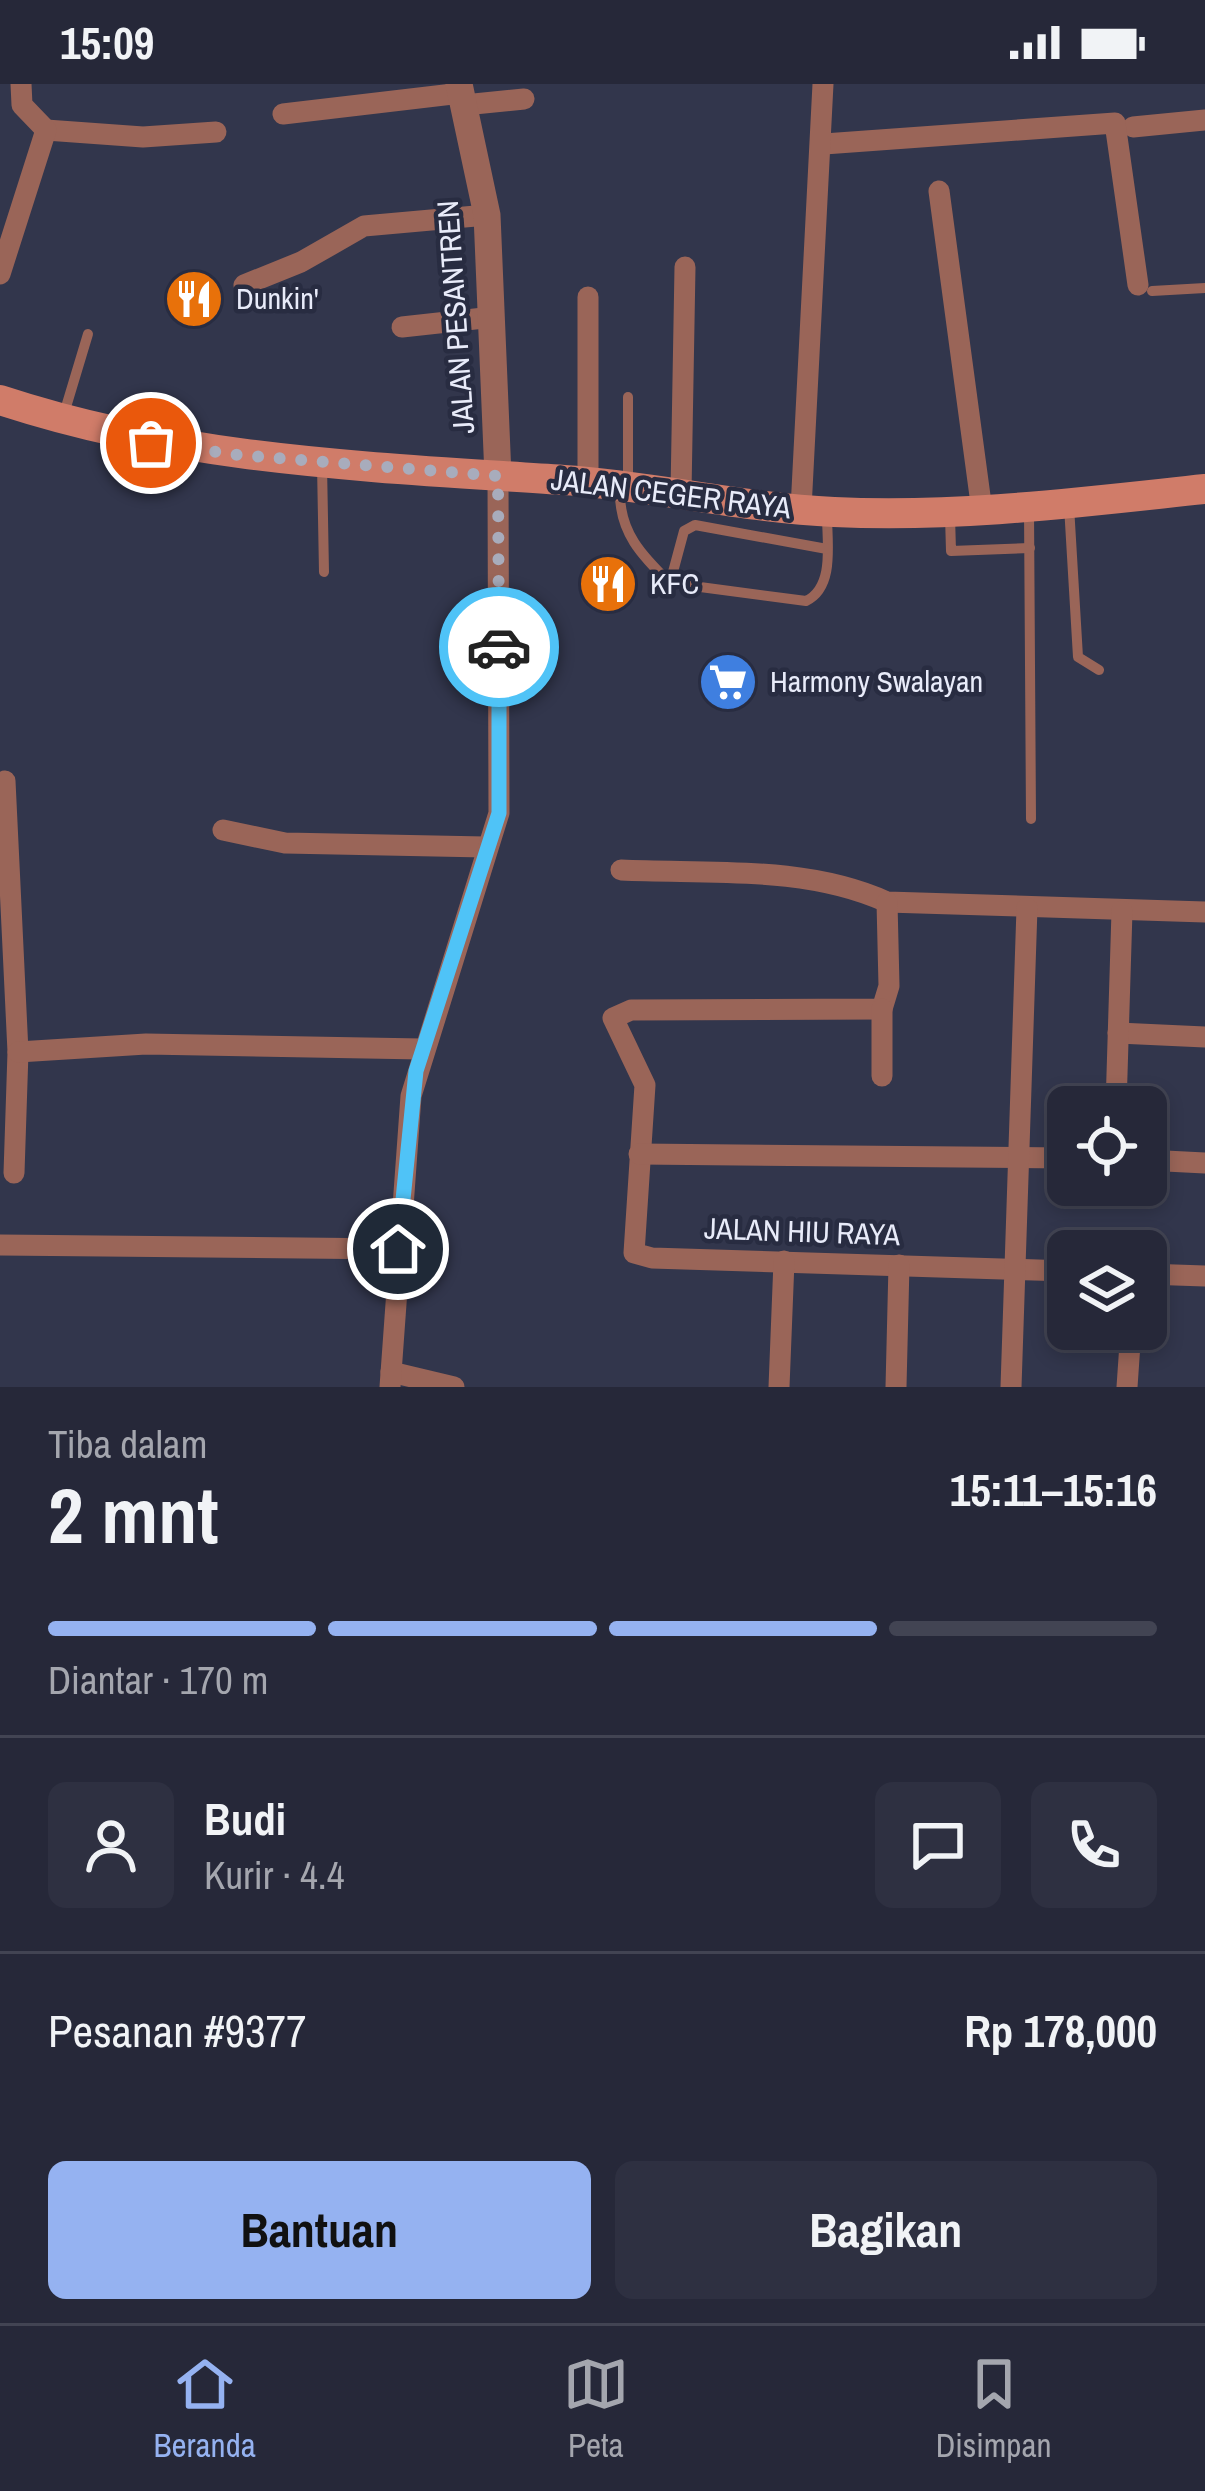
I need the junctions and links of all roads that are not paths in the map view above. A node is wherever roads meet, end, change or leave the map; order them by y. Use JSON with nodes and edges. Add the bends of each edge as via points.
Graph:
{"nodes":[{"id":1,"x":21,"y":84,"type":"edge"},
{"id":2,"x":823,"y":84,"type":"edge"},
{"id":3,"x":462,"y":94,"type":"edge"},
{"id":4,"x":524,"y":99,"type":"dead end"},
{"id":5,"x":283,"y":114,"type":"dead end"},
{"id":6,"x":1205,"y":119,"type":"edge"},
{"id":7,"x":1133,"y":127,"type":"dead end"},
{"id":8,"x":46,"y":130,"type":"junction"},
{"id":9,"x":217,"y":133,"type":"dead end"},
{"id":10,"x":824,"y":144,"type":"junction"},
{"id":11,"x":939,"y":191,"type":"dead end"},
{"id":12,"x":487,"y":215,"type":"junction"},
{"id":13,"x":685,"y":267,"type":"dead end"},
{"id":14,"x":0,"y":274,"type":"edge"},
{"id":15,"x":244,"y":285,"type":"dead end"},
{"id":16,"x":1145,"y":288,"type":"joint"},
{"id":17,"x":1205,"y":288,"type":"edge"},
{"id":18,"x":588,"y":298,"type":"dead end"},
{"id":19,"x":493,"y":317,"type":"junction"},
{"id":20,"x":402,"y":327,"type":"dead end"},
{"id":21,"x":88,"y":334,"type":"dead end"},
{"id":22,"x":628,"y":397,"type":"dead end"},
{"id":23,"x":0,"y":400,"type":"edge"},
{"id":24,"x":62,"y":420,"type":"junction"},
{"id":25,"x":322,"y":462,"type":"junction"},
{"id":26,"x":498,"y":476,"type":"junction"},
{"id":27,"x":587,"y":482,"type":"junction"},
{"id":28,"x":624,"y":486,"type":"junction"},
{"id":29,"x":1205,"y":489,"type":"edge"},
{"id":30,"x":681,"y":492,"type":"junction"},
{"id":31,"x":1069,"y":503,"type":"junction"},
{"id":32,"x":1029,"y":506,"type":"junction"},
{"id":33,"x":814,"y":510,"type":"junction"},
{"id":34,"x":950,"y":512,"type":"junction"},
{"id":35,"x":982,"y":512,"type":"junction"},
{"id":36,"x":827,"y":548,"type":"junction"},
{"id":37,"x":1030,"y":548,"type":"junction"},
{"id":38,"x":324,"y":572,"type":"dead end"},
{"id":39,"x":670,"y":583,"type":"junction"},
{"id":40,"x":1099,"y":670,"type":"dead end"},
{"id":41,"x":5,"y":781,"type":"dead end"},
{"id":42,"x":1031,"y":819,"type":"dead end"},
{"id":43,"x":224,"y":830,"type":"dead end"},
{"id":44,"x":485,"y":847,"type":"junction"},
{"id":45,"x":621,"y":870,"type":"dead end"},
{"id":46,"x":887,"y":902,"type":"junction"},
{"id":47,"x":1027,"y":908,"type":"junction"},
{"id":48,"x":1122,"y":911,"type":"junction"},
{"id":49,"x":1205,"y":912,"type":"edge"},
{"id":50,"x":882,"y":1009,"type":"junction"},
{"id":51,"x":1118,"y":1033,"type":"junction"},
{"id":52,"x":1205,"y":1037,"type":"edge"},
{"id":53,"x":422,"y":1049,"type":"junction"},
{"id":54,"x":18,"y":1052,"type":"junction"},
{"id":55,"x":882,"y":1076,"type":"dead end"},
{"id":56,"x":1116,"y":1086,"type":"edge"},
{"id":57,"x":639,"y":1154,"type":"junction"},
{"id":58,"x":1023,"y":1157,"type":"junction"},
{"id":59,"x":1047,"y":1158,"type":"edge"},
{"id":60,"x":1167,"y":1161,"type":"edge"},
{"id":61,"x":1205,"y":1163,"type":"edge"},
{"id":62,"x":14,"y":1173,"type":"dead end"},
{"id":63,"x":0,"y":1245,"type":"edge"},
{"id":64,"x":398,"y":1249,"type":"junction"},
{"id":65,"x":784,"y":1261,"type":"junction"},
{"id":66,"x":899,"y":1265,"type":"junction"},
{"id":67,"x":1014,"y":1269,"type":"junction"},
{"id":68,"x":1047,"y":1270,"type":"edge"},
{"id":69,"x":1167,"y":1275,"type":"edge"},
{"id":70,"x":1205,"y":1276,"type":"edge"},
{"id":71,"x":1130,"y":1350,"type":"edge"},
{"id":72,"x":390,"y":1379,"type":"edge"},
{"id":73,"x":454,"y":1387,"type":"edge"},
{"id":74,"x":779,"y":1387,"type":"edge"},
{"id":75,"x":896,"y":1387,"type":"edge"},
{"id":76,"x":1011,"y":1387,"type":"edge"},
{"id":77,"x":1127,"y":1387,"type":"edge"}],
"edges":[{"from":1,"to":8,"type":"street","via":[[22,105]]},
{"from":2,"to":10,"type":"street"},
{"from":3,"to":4,"type":"street"},
{"from":3,"to":5,"type":"street"},
{"from":3,"to":12,"type":"street","name":"JALAN PESANTREN"},
{"from":6,"to":7,"type":"street"},
{"from":8,"to":9,"type":"street"},
{"from":8,"to":14,"type":"street"},
{"from":10,"to":16,"type":"street","via":[[1114,123]]},
{"from":10,"to":33,"type":"street"},
{"from":11,"to":35,"type":"street"},
{"from":12,"to":15,"type":"street","via":[[364,226]]},
{"from":12,"to":19,"type":"street","name":"JALAN PESANTREN"},
{"from":13,"to":30,"type":"street"},
{"from":16,"to":17,"type":"lane"},
{"from":18,"to":27,"type":"street"},
{"from":19,"to":20,"type":"street"},
{"from":19,"to":26,"type":"street","name":"JALAN PESANTREN"},
{"from":21,"to":24,"type":"lane"},
{"from":22,"to":28,"type":"lane"},
{"from":23,"to":24,"type":"main road","name":"JALAN CEGER RAYA"},
{"from":24,"to":25,"type":"main road","name":"JALAN CEGER RAYA","via":[[151,443]]},
{"from":25,"to":26,"type":"main road","name":"JALAN CEGER RAYA"},
{"from":25,"to":38,"type":"lane"},
{"from":26,"to":27,"type":"main road","name":"JALAN CEGER RAYA"},
{"from":26,"to":44,"type":"street","via":[[501,797]]},
{"from":27,"to":28,"type":"main road","name":"JALAN CEGER RAYA"},
{"from":28,"to":30,"type":"main road","name":"JALAN CEGER RAYA"},
{"from":28,"to":39,"type":"lane","via":[[619,514],[629,537]]},
{"from":29,"to":31,"type":"main road","name":"JALAN CEGER RAYA"},
{"from":30,"to":33,"type":"main road","name":"JALAN CEGER RAYA"},
{"from":31,"to":32,"type":"main road","name":"JALAN CEGER RAYA"},
{"from":31,"to":40,"type":"lane","via":[[1078,657]]},
{"from":32,"to":35,"type":"main road","name":"JALAN CEGER RAYA"},
{"from":32,"to":37,"type":"lane"},
{"from":33,"to":34,"type":"main road","name":"JALAN CEGER RAYA"},
{"from":33,"to":36,"type":"lane"},
{"from":34,"to":35,"type":"main road","name":"JALAN CEGER RAYA"},
{"from":34,"to":37,"type":"lane","via":[[951,551]]},
{"from":36,"to":39,"type":"lane","via":[[821,591],[806,601]]},
{"from":36,"to":39,"type":"lane","via":[[695,525],[684,531]]},
{"from":37,"to":42,"type":"lane"},
{"from":41,"to":54,"type":"street"},
{"from":43,"to":44,"type":"street","via":[[285,843]]},
{"from":44,"to":53,"type":"street"},
{"from":45,"to":46,"type":"street","via":[[802,878]]},
{"from":46,"to":47,"type":"street"},
{"from":46,"to":50,"type":"street"},
{"from":47,"to":48,"type":"street"},
{"from":47,"to":58,"type":"street"},
{"from":48,"to":49,"type":"street"},
{"from":48,"to":51,"type":"street"},
{"from":50,"to":55,"type":"street"},
{"from":50,"to":57,"type":"street","via":[[622,1011],[613,1023],[645,1085]]},
{"from":51,"to":52,"type":"street"},
{"from":51,"to":56,"type":"street"},
{"from":53,"to":54,"type":"street","via":[[146,1044]]},
{"from":53,"to":64,"type":"street"},
{"from":54,"to":62,"type":"street"},
{"from":57,"to":58,"type":"street"},
{"from":57,"to":65,"type":"street","name":"JALAN HIU RAYA","via":[[634,1253]]},
{"from":58,"to":59,"type":"street"},
{"from":58,"to":67,"type":"street"},
{"from":60,"to":61,"type":"street"},
{"from":63,"to":64,"type":"street"},
{"from":64,"to":72,"type":"street"},
{"from":65,"to":66,"type":"street","name":"JALAN HIU RAYA"},
{"from":65,"to":74,"type":"street"},
{"from":66,"to":67,"type":"street","name":"JALAN HIU RAYA"},
{"from":66,"to":75,"type":"street"},
{"from":67,"to":68,"type":"street","name":"JALAN HIU RAYA"},
{"from":67,"to":76,"type":"street"},
{"from":69,"to":70,"type":"street"},
{"from":71,"to":77,"type":"street"},
{"from":72,"to":73,"type":"street"}]}
